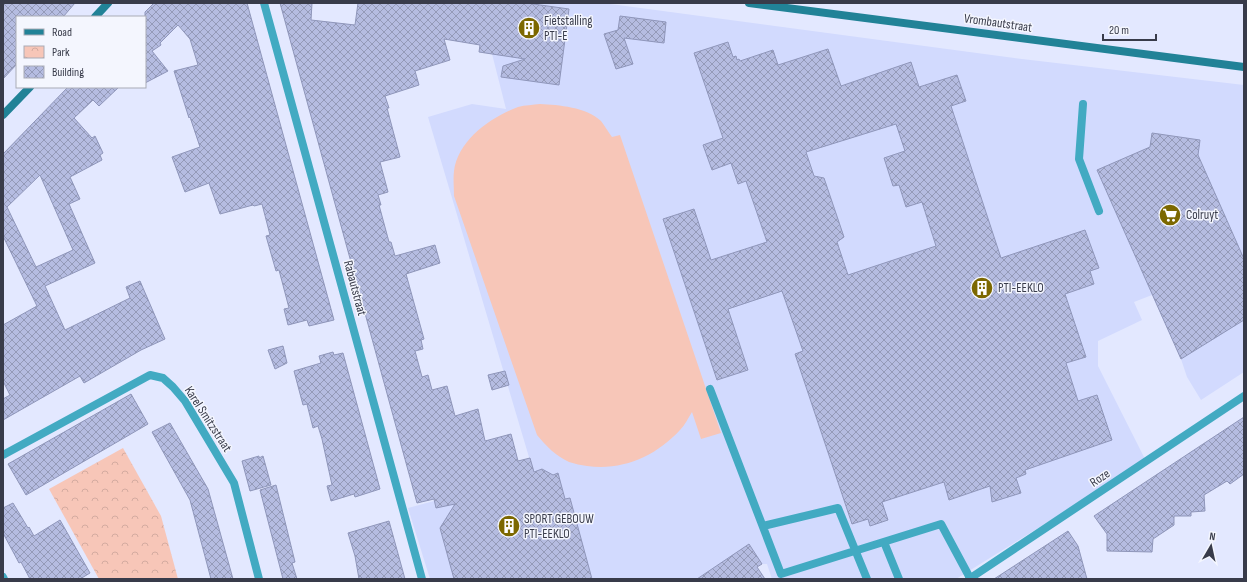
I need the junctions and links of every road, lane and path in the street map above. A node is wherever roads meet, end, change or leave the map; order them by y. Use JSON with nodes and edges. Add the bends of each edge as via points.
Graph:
{"nodes":[{"id":1,"x":108,"y":3,"type":"edge"},
{"id":2,"x":264,"y":3,"type":"edge"},
{"id":3,"x":749,"y":3,"type":"edge"},
{"id":4,"x":96,"y":16,"type":"edge"},
{"id":5,"x":1244,"y":67,"type":"edge"},
{"id":6,"x":29,"y":88,"type":"edge"},
{"id":7,"x":1083,"y":104,"type":"dead end"},
{"id":8,"x":3,"y":115,"type":"edge"},
{"id":9,"x":1100,"y":212,"type":"dead end"},
{"id":10,"x":710,"y":389,"type":"dead end"},
{"id":11,"x":1244,"y":396,"type":"edge"},
{"id":12,"x":3,"y":455,"type":"edge"},
{"id":13,"x":763,"y":526,"type":"junction"},
{"id":14,"x":884,"y":542,"type":"junction"},
{"id":15,"x":856,"y":551,"type":"junction"},
{"id":16,"x":259,"y":579,"type":"edge"},
{"id":17,"x":422,"y":579,"type":"edge"},
{"id":18,"x":867,"y":579,"type":"edge"},
{"id":19,"x":899,"y":579,"type":"edge"},
{"id":20,"x":969,"y":579,"type":"edge"}],
"edges":[{"from":1,"to":4,"type":"street"},
{"from":2,"to":17,"type":"street","name":"Rabautstraat"},
{"from":3,"to":5,"type":"street","name":"Vrombautstraat"},
{"from":6,"to":8,"type":"street"},
{"from":7,"to":9,"type":"street","via":[[1079,160]]},
{"from":10,"to":13,"type":"street"},
{"from":11,"to":20,"type":"street","name":"Roze"},
{"from":12,"to":16,"type":"street","name":"Karel Smitzstraat","via":[[150,376],[163,378],[185,401],[234,483]]},
{"from":13,"to":15,"type":"street","via":[[838,508]]},
{"from":13,"to":15,"type":"street","via":[[781,574]]},
{"from":14,"to":15,"type":"street"},
{"from":14,"to":19,"type":"street"},
{"from":14,"to":20,"type":"street","via":[[942,524]]},
{"from":15,"to":18,"type":"street"}]}
